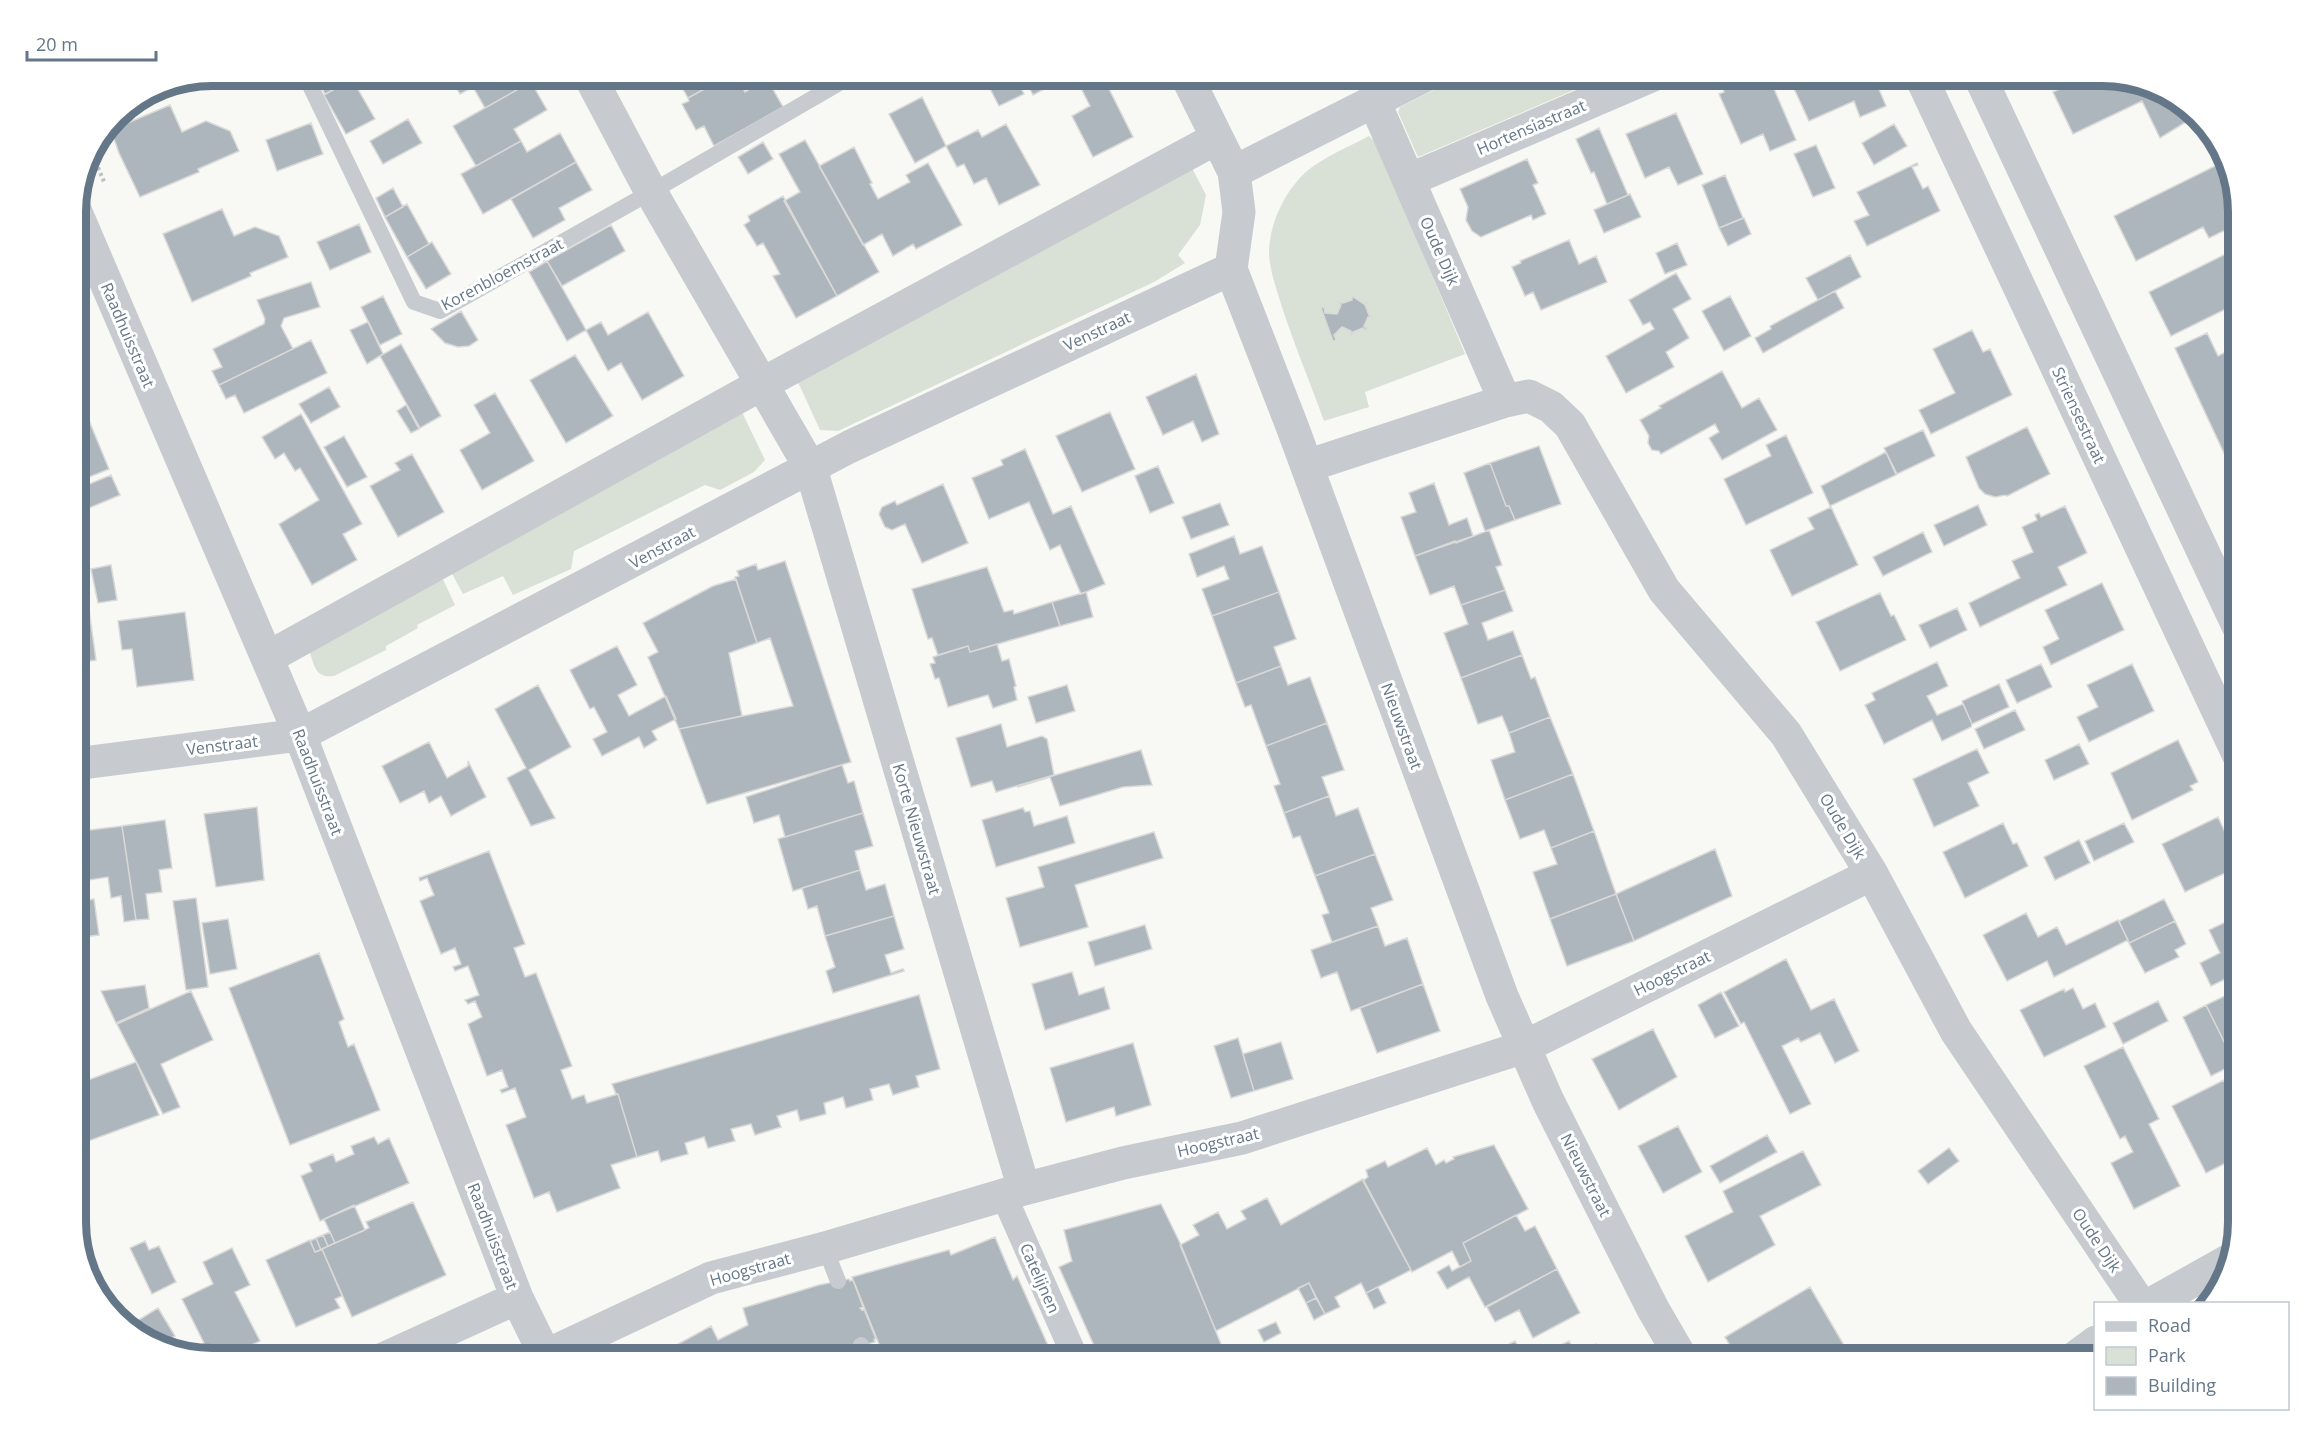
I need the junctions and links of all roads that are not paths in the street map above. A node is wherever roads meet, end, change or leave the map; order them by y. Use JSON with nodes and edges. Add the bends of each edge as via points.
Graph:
{"nodes":[{"id":1,"x":310,"y":85,"type":"edge"},
{"id":2,"x":594,"y":85,"type":"edge"},
{"id":3,"x":836,"y":85,"type":"edge"},
{"id":4,"x":1191,"y":85,"type":"edge"},
{"id":5,"x":1406,"y":85,"type":"edge"},
{"id":6,"x":1630,"y":85,"type":"edge"},
{"id":7,"x":1925,"y":85,"type":"edge"},
{"id":8,"x":1984,"y":85,"type":"edge"},
{"id":9,"x":1374,"y":101,"type":"junction"},
{"id":10,"x":1217,"y":138,"type":"junction"},
{"id":11,"x":1234,"y":172,"type":"junction"},
{"id":12,"x":1408,"y":180,"type":"junction"},
{"id":13,"x":651,"y":192,"type":"junction"},
{"id":14,"x":86,"y":236,"type":"edge"},
{"id":15,"x":1231,"y":269,"type":"junction"},
{"id":16,"x":762,"y":384,"type":"junction"},
{"id":17,"x":1505,"y":401,"type":"junction"},
{"id":18,"x":1307,"y":466,"type":"junction"},
{"id":19,"x":811,"y":469,"type":"junction"},
{"id":20,"x":2227,"y":603,"type":"edge"},
{"id":21,"x":267,"y":658,"type":"junction"},
{"id":22,"x":2228,"y":732,"type":"edge"},
{"id":23,"x":300,"y":735,"type":"junction"},
{"id":24,"x":86,"y":763,"type":"edge"},
{"id":25,"x":1872,"y":874,"type":"junction"},
{"id":26,"x":1524,"y":1047,"type":"junction"},
{"id":27,"x":1014,"y":1193,"type":"junction"},
{"id":28,"x":825,"y":1248,"type":"junction"},
{"id":29,"x":2220,"y":1266,"type":"edge"},
{"id":30,"x":838,"y":1281,"type":"dead end"},
{"id":31,"x":517,"y":1298,"type":"junction"},
{"id":32,"x":2139,"y":1302,"type":"edge"},
{"id":33,"x":2155,"y":1302,"type":"edge"},
{"id":34,"x":407,"y":1348,"type":"edge"},
{"id":35,"x":542,"y":1348,"type":"edge"},
{"id":36,"x":565,"y":1348,"type":"edge"},
{"id":37,"x":1072,"y":1348,"type":"edge"},
{"id":38,"x":1676,"y":1348,"type":"edge"}],
"edges":[{"from":1,"to":13,"type":"lane","name":"Korenbloemstraat","via":[[414,302],[440,311]]},
{"from":2,"to":13,"type":"street"},
{"from":3,"to":13,"type":"lane","name":"Korenbloemstraat"},
{"from":4,"to":10,"type":"street","name":"Nieuwstraat"},
{"from":5,"to":9,"type":"street"},
{"from":6,"to":12,"type":"street","name":"Hortensiastraat"},
{"from":7,"to":22,"type":"street","name":"Striensestraat"},
{"from":8,"to":20,"type":"street"},
{"from":9,"to":11,"type":"street"},
{"from":9,"to":12,"type":"street","name":"Oude Dijk"},
{"from":10,"to":11,"type":"street","name":"Nieuwstraat"},
{"from":10,"to":16,"type":"street"},
{"from":11,"to":15,"type":"street","name":"Nieuwstraat","via":[[1239,212]]},
{"from":12,"to":17,"type":"street","name":"Oude Dijk"},
{"from":13,"to":16,"type":"street"},
{"from":14,"to":21,"type":"street","name":"Raadhuisstraat"},
{"from":15,"to":18,"type":"street","name":"Nieuwstraat"},
{"from":15,"to":19,"type":"street","name":"Venstraat","via":[[849,447]]},
{"from":16,"to":19,"type":"street"},
{"from":16,"to":21,"type":"street"},
{"from":17,"to":18,"type":"street","name":"Oude Dijk"},
{"from":17,"to":25,"type":"street","name":"Oude Dijk","via":[[1529,396],[1551,407],[1570,425],[1664,590],[1786,734]]},
{"from":18,"to":26,"type":"street","name":"Nieuwstraat"},
{"from":19,"to":23,"type":"street","name":"Venstraat"},
{"from":19,"to":27,"type":"street","name":"Korte Nieuwstraat"},
{"from":21,"to":23,"type":"street","name":"Raadhuisstraat"},
{"from":23,"to":24,"type":"street","name":"Venstraat"},
{"from":23,"to":31,"type":"street","name":"Raadhuisstraat"},
{"from":25,"to":26,"type":"street","name":"Hoogstraat"},
{"from":25,"to":32,"type":"street","name":"Oude Dijk","via":[[1956,1031]]},
{"from":26,"to":27,"type":"street","name":"Hoogstraat","via":[[1242,1138],[1123,1163]]},
{"from":26,"to":38,"type":"street","name":"Nieuwstraat"},
{"from":27,"to":28,"type":"street","name":"Hoogstraat"},
{"from":27,"to":37,"type":"street","name":"Catelijnen"},
{"from":28,"to":30,"type":"lane"},
{"from":28,"to":36,"type":"street","name":"Hoogstraat","via":[[711,1278]]},
{"from":29,"to":33,"type":"street"},
{"from":31,"to":34,"type":"street"},
{"from":31,"to":35,"type":"street","name":"Raadhuisstraat"}]}
